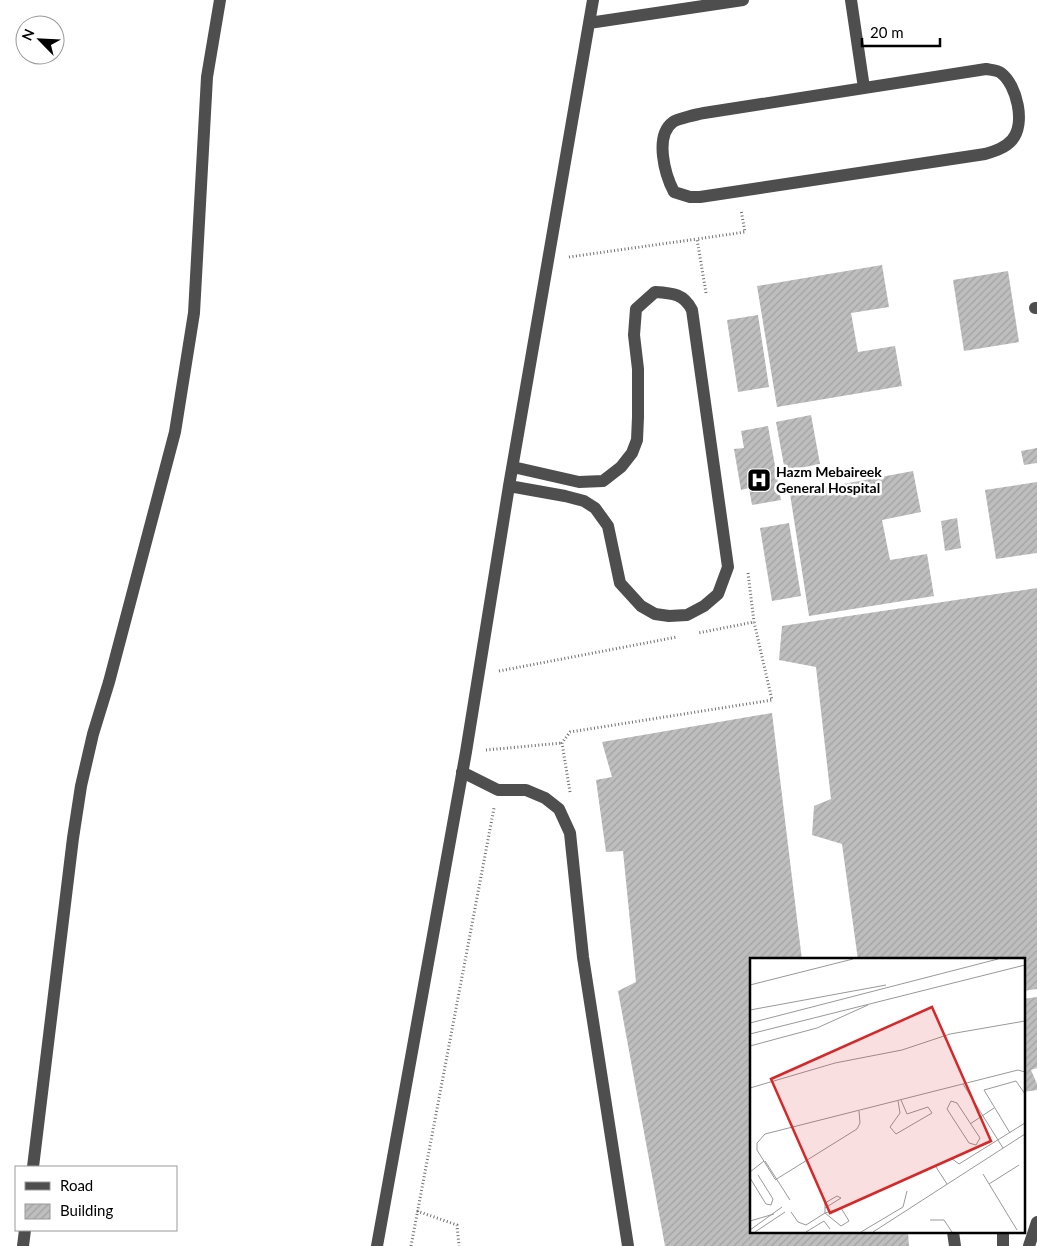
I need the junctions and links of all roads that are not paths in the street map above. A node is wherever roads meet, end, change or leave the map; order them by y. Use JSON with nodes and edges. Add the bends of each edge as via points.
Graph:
{"nodes":[{"id":1,"x":220,"y":0,"type":"edge"},
{"id":2,"x":592,"y":0,"type":"edge"},
{"id":3,"x":743,"y":0,"type":"edge"},
{"id":4,"x":851,"y":0,"type":"edge"},
{"id":5,"x":588,"y":23,"type":"junction"},
{"id":6,"x":864,"y":88,"type":"junction"},
{"id":7,"x":513,"y":467,"type":"junction"},
{"id":8,"x":509,"y":486,"type":"junction"},
{"id":9,"x":462,"y":772,"type":"junction"},
{"id":10,"x":32,"y":1166,"type":"edge"},
{"id":11,"x":1037,"y":1222,"type":"edge"},
{"id":12,"x":25,"y":1231,"type":"edge"},
{"id":13,"x":23,"y":1246,"type":"edge"},
{"id":14,"x":377,"y":1246,"type":"edge"},
{"id":15,"x":628,"y":1246,"type":"edge"},
{"id":16,"x":1029,"y":1246,"type":"edge"}],
"edges":[{"from":1,"to":10,"type":"lane","via":[[207,77],[194,313],[176,432],[81,786]]},
{"from":2,"to":5,"type":"lane"},
{"from":3,"to":5,"type":"lane"},
{"from":4,"to":6,"type":"lane"},
{"from":5,"to":7,"type":"lane"},
{"from":6,"to":6,"type":"lane","via":[[704,113],[674,122],[665,133],[662,146],[666,174],[674,192],[700,197],[985,154],[1006,146],[1014,139],[1018,126],[1015,91],[997,70]]},
{"from":7,"to":8,"type":"lane"},
{"from":7,"to":8,"type":"lane","via":[[579,482],[603,482],[621,467],[637,440],[636,309],[655,292],[671,293],[687,300],[692,310],[728,568],[718,594],[687,614],[655,614],[641,606],[620,583],[608,526],[596,508],[565,496]]},
{"from":8,"to":9,"type":"lane"},
{"from":9,"to":14,"type":"lane"},
{"from":9,"to":15,"type":"lane","via":[[498,790],[526,790],[544,798],[560,809],[570,833],[583,957]]},
{"from":11,"to":16,"type":"lane"},
{"from":12,"to":13,"type":"lane"}]}
